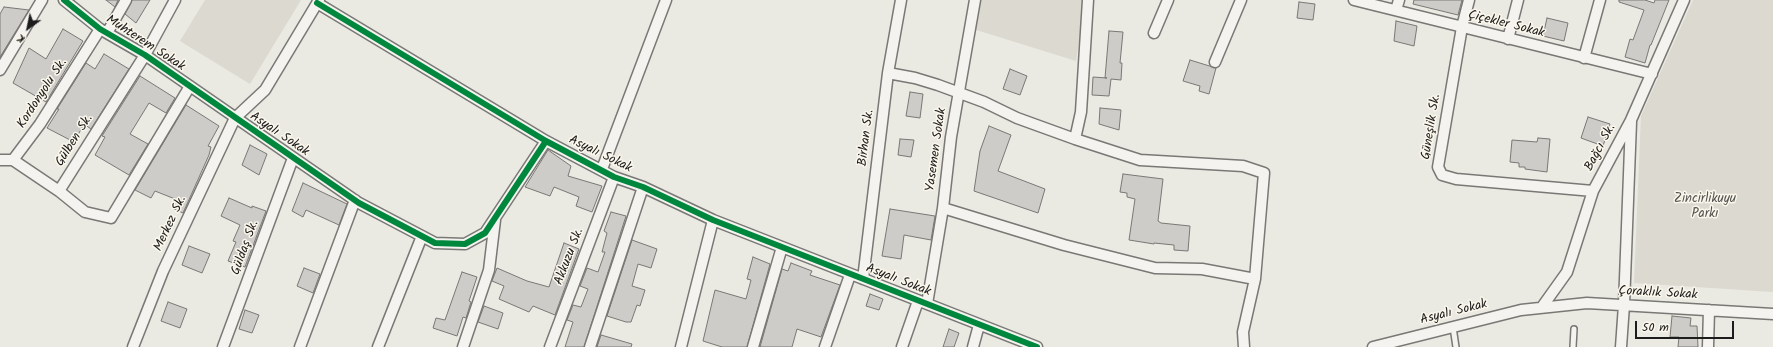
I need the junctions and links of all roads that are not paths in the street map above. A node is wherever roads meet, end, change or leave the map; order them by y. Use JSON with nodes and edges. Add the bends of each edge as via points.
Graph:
{"nodes":[{"id":1,"x":42,"y":0,"type":"edge"},
{"id":2,"x":64,"y":0,"type":"edge"},
{"id":3,"x":126,"y":0,"type":"edge"},
{"id":4,"x":175,"y":0,"type":"edge"},
{"id":5,"x":666,"y":0,"type":"edge"},
{"id":6,"x":900,"y":0,"type":"edge"},
{"id":7,"x":975,"y":0,"type":"edge"},
{"id":8,"x":1088,"y":0,"type":"edge"},
{"id":9,"x":1168,"y":0,"type":"edge"},
{"id":10,"x":1241,"y":0,"type":"edge"},
{"id":11,"x":1354,"y":0,"type":"edge"},
{"id":12,"x":1399,"y":0,"type":"edge"},
{"id":13,"x":1469,"y":0,"type":"edge"},
{"id":14,"x":1518,"y":0,"type":"edge"},
{"id":15,"x":1600,"y":0,"type":"edge"},
{"id":16,"x":1684,"y":0,"type":"edge"},
{"id":17,"x":318,"y":2,"type":"edge"},
{"id":18,"x":1396,"y":10,"type":"junction"},
{"id":19,"x":1462,"y":27,"type":"junction"},
{"id":20,"x":104,"y":31,"type":"junction"},
{"id":21,"x":1154,"y":33,"type":"dead end"},
{"id":22,"x":1508,"y":39,"type":"junction"},
{"id":23,"x":145,"y":55,"type":"junction"},
{"id":24,"x":1584,"y":58,"type":"junction"},
{"id":25,"x":1215,"y":62,"type":"dead end"},
{"id":26,"x":0,"y":70,"type":"edge"},
{"id":27,"x":888,"y":73,"type":"junction"},
{"id":28,"x":1652,"y":74,"type":"junction"},
{"id":29,"x":190,"y":86,"type":"junction"},
{"id":30,"x":958,"y":93,"type":"junction"},
{"id":31,"x":235,"y":118,"type":"junction"},
{"id":32,"x":1631,"y":120,"type":"junction"},
{"id":33,"x":1075,"y":139,"type":"junction"},
{"id":34,"x":546,"y":141,"type":"junction"},
{"id":35,"x":293,"y":158,"type":"junction"},
{"id":36,"x":0,"y":160,"type":"edge"},
{"id":37,"x":13,"y":160,"type":"junction"},
{"id":38,"x":602,"y":169,"type":"junction"},
{"id":39,"x":614,"y":177,"type":"junction"},
{"id":40,"x":643,"y":187,"type":"junction"},
{"id":41,"x":59,"y":191,"type":"junction"},
{"id":42,"x":1593,"y":191,"type":"junction"},
{"id":43,"x":354,"y":200,"type":"junction"},
{"id":44,"x":942,"y":208,"type":"junction"},
{"id":45,"x":495,"y":219,"type":"junction"},
{"id":46,"x":713,"y":220,"type":"junction"},
{"id":47,"x":422,"y":236,"type":"junction"},
{"id":48,"x":782,"y":247,"type":"junction"},
{"id":49,"x":850,"y":275,"type":"junction"},
{"id":50,"x":862,"y":279,"type":"junction"},
{"id":51,"x":1255,"y":279,"type":"junction"},
{"id":52,"x":923,"y":302,"type":"junction"},
{"id":53,"x":1624,"y":305,"type":"junction"},
{"id":54,"x":1542,"y":307,"type":"junction"},
{"id":55,"x":1709,"y":310,"type":"junction"},
{"id":56,"x":1773,"y":314,"type":"edge"},
{"id":57,"x":979,"y":325,"type":"junction"},
{"id":58,"x":1453,"y":326,"type":"junction"},
{"id":59,"x":1574,"y":329,"type":"dead end"},
{"id":60,"x":1403,"y":343,"type":"edge"},
{"id":61,"x":134,"y":345,"type":"edge"},
{"id":62,"x":223,"y":347,"type":"edge"},
{"id":63,"x":300,"y":347,"type":"edge"},
{"id":64,"x":378,"y":347,"type":"edge"},
{"id":65,"x":463,"y":347,"type":"edge"},
{"id":66,"x":550,"y":347,"type":"edge"},
{"id":67,"x":590,"y":347,"type":"edge"},
{"id":68,"x":681,"y":347,"type":"edge"},
{"id":69,"x":753,"y":347,"type":"edge"},
{"id":70,"x":825,"y":347,"type":"edge"},
{"id":71,"x":902,"y":347,"type":"edge"},
{"id":72,"x":973,"y":347,"type":"edge"},
{"id":73,"x":1037,"y":347,"type":"edge"},
{"id":74,"x":1244,"y":347,"type":"edge"},
{"id":75,"x":1373,"y":347,"type":"edge"},
{"id":76,"x":1456,"y":347,"type":"edge"},
{"id":77,"x":1573,"y":347,"type":"edge"},
{"id":78,"x":1621,"y":347,"type":"edge"},
{"id":79,"x":1708,"y":347,"type":"edge"}],
"edges":[{"from":1,"to":26,"type":"street"},
{"from":2,"to":20,"type":"street","name":"Muhterem Sokak"},
{"from":3,"to":20,"type":"street","name":"Kordonyolu Sk."},
{"from":4,"to":23,"type":"street","name":"Gülben Sk."},
{"from":5,"to":38,"type":"street"},
{"from":6,"to":27,"type":"street","name":"Birhan Sk."},
{"from":7,"to":30,"type":"street","name":"Yasemen Sokak"},
{"from":8,"to":33,"type":"street","via":[[1081,112]]},
{"from":9,"to":21,"type":"street"},
{"from":10,"to":25,"type":"street"},
{"from":11,"to":18,"type":"street","name":"Çiçekler Sokak"},
{"from":12,"to":18,"type":"street"},
{"from":13,"to":19,"type":"street"},
{"from":14,"to":22,"type":"street"},
{"from":15,"to":24,"type":"street"},
{"from":16,"to":28,"type":"street","name":"Bağcı Sk."},
{"from":17,"to":31,"type":"street","via":[[265,90]]},
{"from":17,"to":34,"type":"street"},
{"from":18,"to":19,"type":"street","name":"Çiçekler Sokak"},
{"from":19,"to":22,"type":"street","name":"Çiçekler Sokak"},
{"from":19,"to":42,"type":"street","name":"Güneşlik Sk.","via":[[1438,167],[1442,175],[1456,179]]},
{"from":20,"to":23,"type":"street","name":"Muhterem Sokak"},
{"from":20,"to":37,"type":"street","name":"Kordonyolu Sk."},
{"from":22,"to":24,"type":"street","name":"Çiçekler Sokak"},
{"from":23,"to":29,"type":"street","name":"Muhterem Sokak"},
{"from":23,"to":41,"type":"street","name":"Gülben Sk."},
{"from":24,"to":28,"type":"street","name":"Çiçekler Sokak"},
{"from":27,"to":30,"type":"street","via":[[926,81]]},
{"from":27,"to":50,"type":"street","name":"Birhan Sk."},
{"from":28,"to":32,"type":"street","name":"Bağcı Sk."},
{"from":29,"to":31,"type":"street","name":"Muhterem Sokak"},
{"from":29,"to":41,"type":"street","via":[[111,218],[85,212]]},
{"from":30,"to":33,"type":"street"},
{"from":30,"to":44,"type":"street","name":"Yasemen Sokak"},
{"from":31,"to":35,"type":"street","name":"Asyalı Sokak"},
{"from":31,"to":61,"type":"street","name":"Merkez Sk.","via":[[163,271]]},
{"from":32,"to":42,"type":"street","name":"Bağcı Sk."},
{"from":32,"to":53,"type":"street"},
{"from":33,"to":51,"type":"street","via":[[1140,160],[1243,166],[1264,173]]},
{"from":34,"to":38,"type":"street","name":"Asyalı Sokak"},
{"from":34,"to":45,"type":"street","name":"Asyalı Sokak"},
{"from":35,"to":43,"type":"street","name":"Asyalı Sokak"},
{"from":35,"to":62,"type":"street","name":"Güldaş Sk."},
{"from":36,"to":37,"type":"street"},
{"from":37,"to":41,"type":"street"},
{"from":38,"to":39,"type":"street","name":"Asyalı Sokak"},
{"from":39,"to":40,"type":"street","name":"Asyalı Sokak"},
{"from":39,"to":66,"type":"street","name":"Akkuzu Sk."},
{"from":40,"to":46,"type":"street","name":"Asyalı Sokak"},
{"from":40,"to":67,"type":"street"},
{"from":42,"to":54,"type":"street","name":"Bağcı Sk.","via":[[1567,272]]},
{"from":43,"to":47,"type":"street","name":"Asyalı Sokak"},
{"from":43,"to":63,"type":"street"},
{"from":44,"to":51,"type":"street","via":[[1155,268],[1202,270]]},
{"from":44,"to":52,"type":"street","name":"Yasemen Sokak"},
{"from":45,"to":47,"type":"street","name":"Asyalı Sokak","via":[[485,233],[465,244],[435,243]]},
{"from":45,"to":65,"type":"street","via":[[489,270]]},
{"from":46,"to":48,"type":"street","name":"Asyalı Sokak"},
{"from":46,"to":68,"type":"street"},
{"from":47,"to":64,"type":"street"},
{"from":48,"to":49,"type":"street","name":"Asyalı Sokak"},
{"from":48,"to":69,"type":"street"},
{"from":49,"to":50,"type":"street","name":"Asyalı Sokak"},
{"from":49,"to":70,"type":"street"},
{"from":50,"to":52,"type":"street","name":"Asyalı Sokak"},
{"from":51,"to":74,"type":"street","via":[[1243,332]]},
{"from":52,"to":57,"type":"street","name":"Asyalı Sokak"},
{"from":52,"to":71,"type":"street","name":"Yasemen Sokak"},
{"from":53,"to":54,"type":"street","name":"Çoraklık Sokak","via":[[1587,303]]},
{"from":53,"to":55,"type":"street","name":"Çoraklık Sokak"},
{"from":53,"to":78,"type":"street"},
{"from":54,"to":58,"type":"street","name":"Asyalı Sokak"},
{"from":55,"to":56,"type":"street","name":"Çoraklık Sokak"},
{"from":55,"to":79,"type":"street"},
{"from":57,"to":72,"type":"street"},
{"from":57,"to":73,"type":"street","name":"Asyalı Sokak"},
{"from":58,"to":60,"type":"street","name":"Asyalı Sokak"},
{"from":58,"to":76,"type":"lane"},
{"from":59,"to":77,"type":"lane"},
{"from":60,"to":75,"type":"street","name":"Asyalı Sokak"}]}
